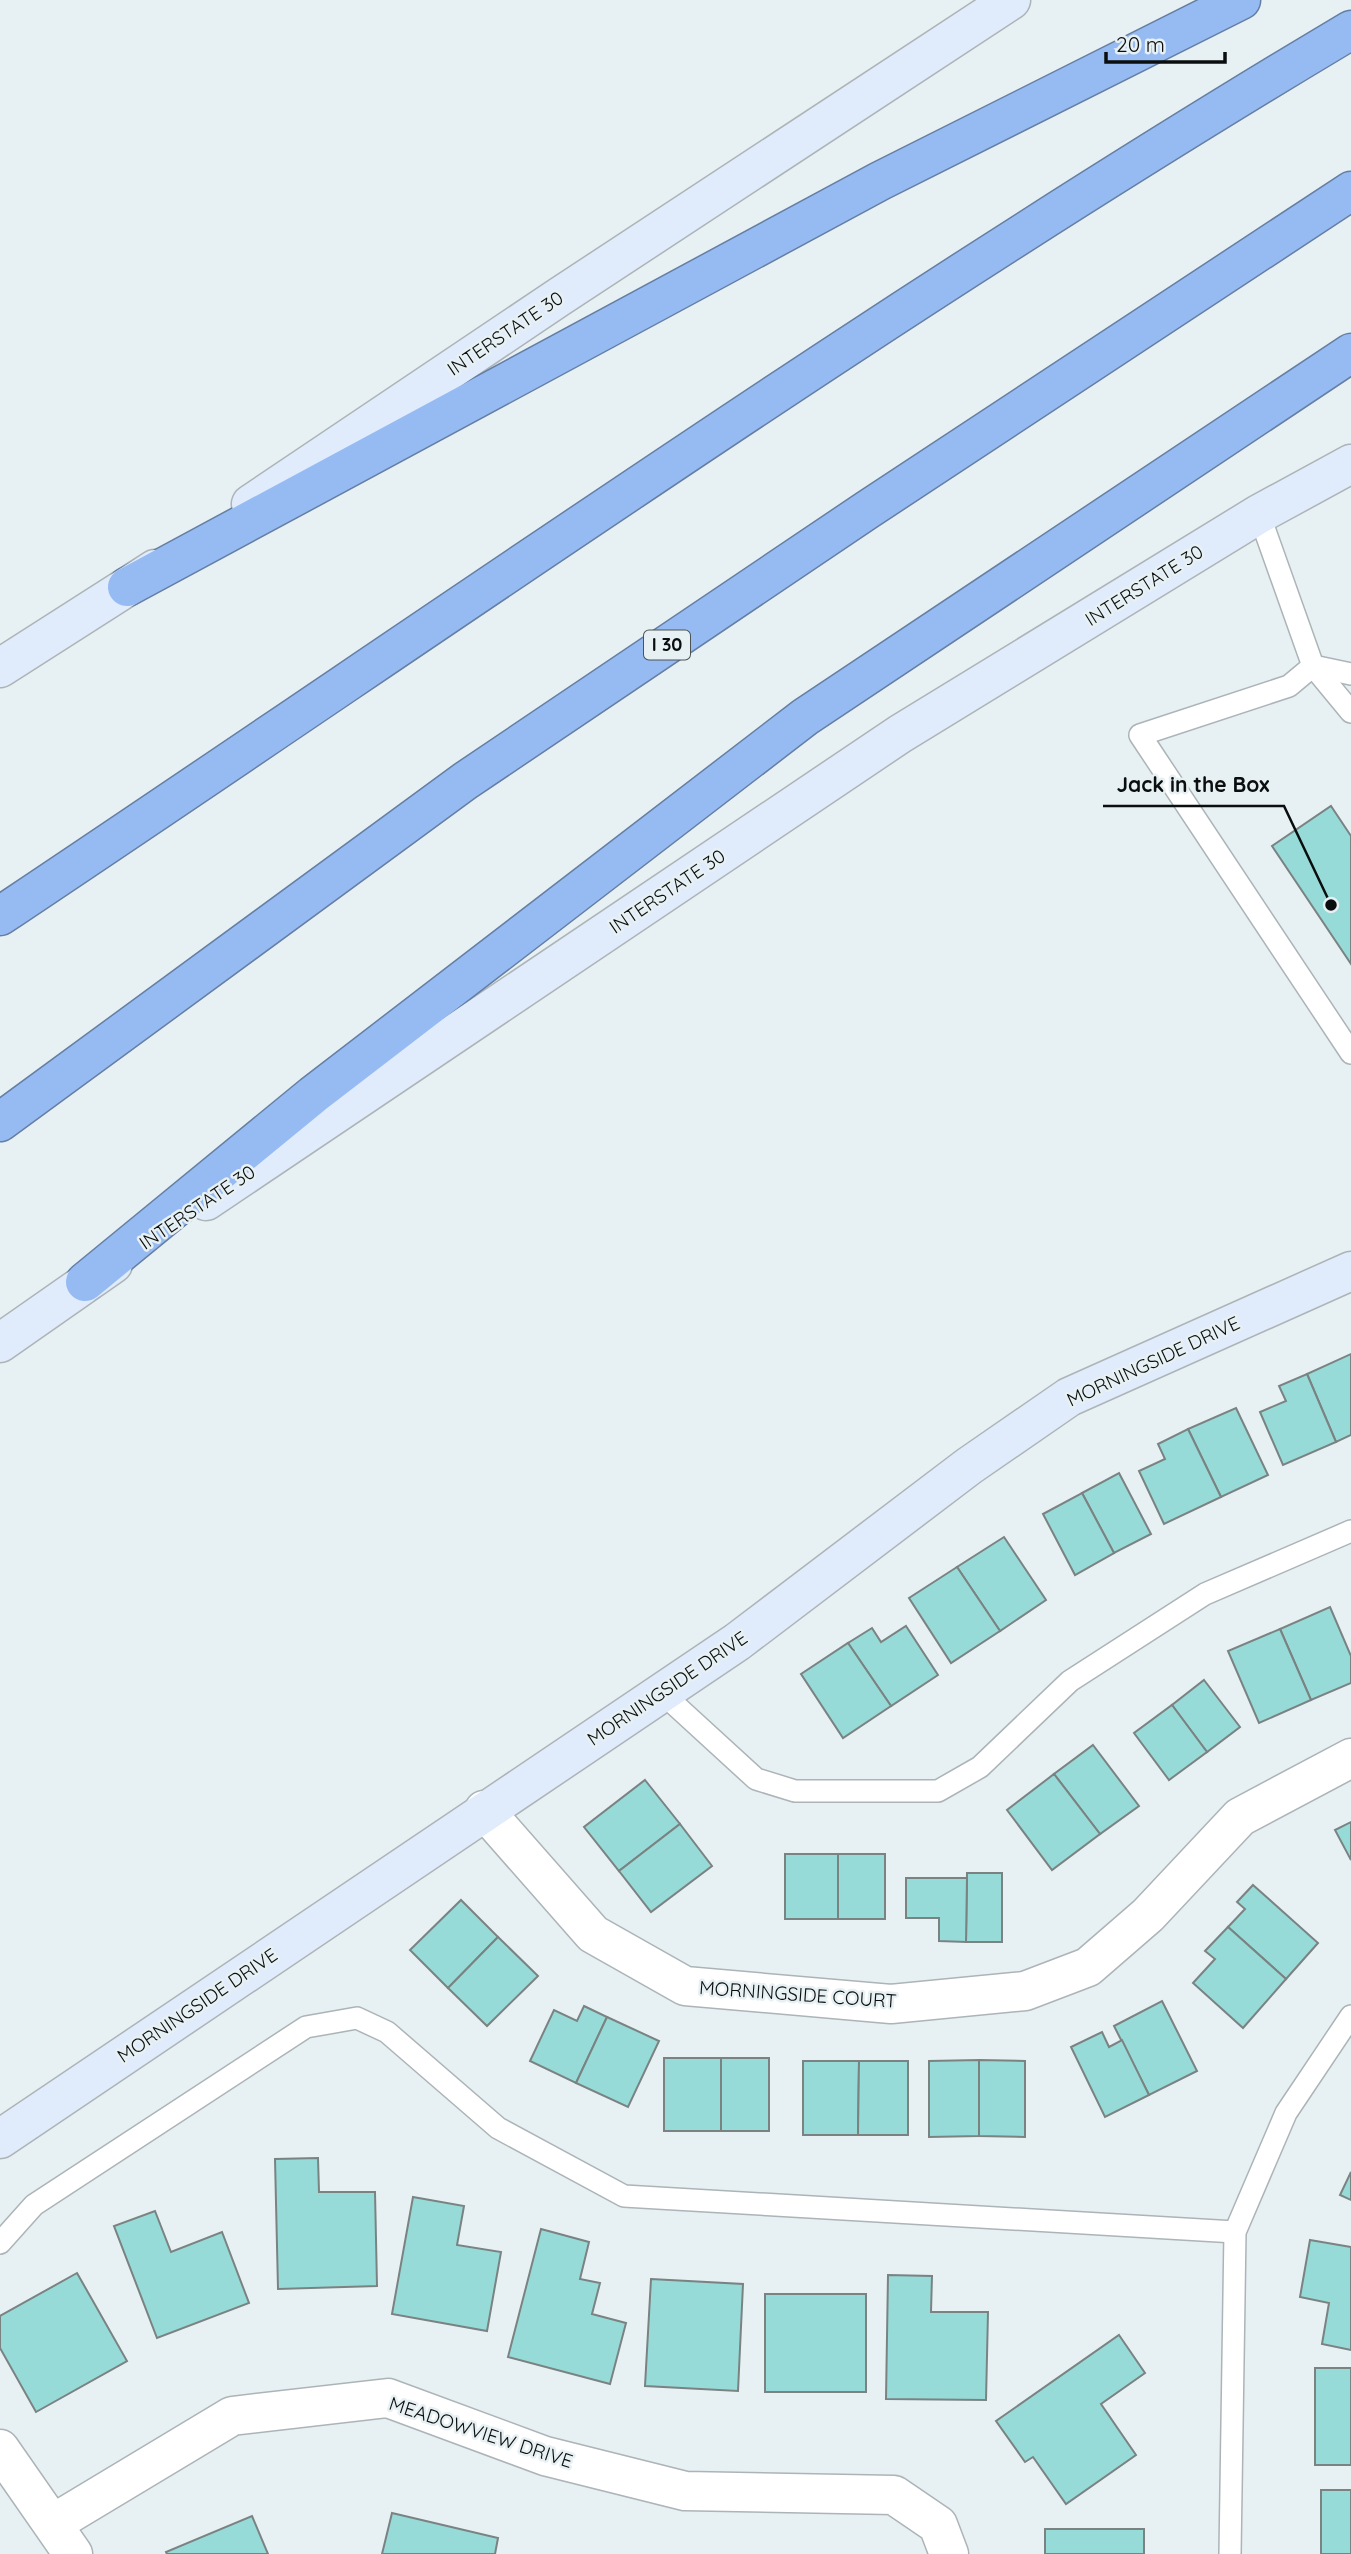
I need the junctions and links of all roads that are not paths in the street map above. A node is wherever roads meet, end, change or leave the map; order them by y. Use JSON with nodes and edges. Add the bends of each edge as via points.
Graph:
{"nodes":[{"id":1,"x":1010,"y":0,"type":"edge"},
{"id":2,"x":1241,"y":0,"type":"edge"},
{"id":3,"x":1351,"y":30,"type":"edge"},
{"id":4,"x":1351,"y":191,"type":"edge"},
{"id":5,"x":1351,"y":354,"type":"edge"},
{"id":6,"x":1351,"y":464,"type":"edge"},
{"id":7,"x":1259,"y":514,"type":"junction"},
{"id":8,"x":127,"y":587,"type":"junction"},
{"id":9,"x":1313,"y":666,"type":"junction"},
{"id":10,"x":0,"y":668,"type":"edge"},
{"id":11,"x":1351,"y":674,"type":"edge"},
{"id":12,"x":1351,"y":712,"type":"edge"},
{"id":13,"x":0,"y":916,"type":"edge"},
{"id":14,"x":1351,"y":1053,"type":"edge"},
{"id":15,"x":0,"y":1122,"type":"edge"},
{"id":16,"x":1351,"y":1271,"type":"edge"},
{"id":17,"x":85,"y":1282,"type":"junction"},
{"id":18,"x":0,"y":1343,"type":"edge"},
{"id":19,"x":1351,"y":1531,"type":"edge"},
{"id":20,"x":662,"y":1692,"type":"junction"},
{"id":21,"x":1351,"y":1758,"type":"edge"},
{"id":22,"x":484,"y":1810,"type":"junction"},
{"id":23,"x":1351,"y":2016,"type":"edge"},
{"id":24,"x":0,"y":2139,"type":"edge"},
{"id":25,"x":1235,"y":2232,"type":"junction"},
{"id":26,"x":0,"y":2243,"type":"edge"},
{"id":27,"x":0,"y":2449,"type":"edge"},
{"id":28,"x":64,"y":2539,"type":"edge"},
{"id":29,"x":949,"y":2554,"type":"edge"},
{"id":30,"x":1230,"y":2554,"type":"edge"}],
"edges":[{"from":1,"to":8,"type":"main road","name":"INTERSTATE 30"},
{"from":2,"to":8,"type":"highway","via":[[880,181]]},
{"from":3,"to":13,"type":"highway","via":[[856,341]]},
{"from":4,"to":15,"type":"highway","number":"I 30","via":[[466,781]]},
{"from":5,"to":17,"type":"highway","via":[[805,717],[313,1095]]},
{"from":6,"to":7,"type":"main road","name":"INTERSTATE 30"},
{"from":7,"to":9,"type":"lane"},
{"from":7,"to":17,"type":"main road","name":"INTERSTATE 30","via":[[900,734]]},
{"from":8,"to":10,"type":"main road","name":"INTERSTATE 30"},
{"from":9,"to":11,"type":"lane"},
{"from":9,"to":12,"type":"lane"},
{"from":9,"to":14,"type":"lane","via":[[1289,686],[1140,735]]},
{"from":16,"to":20,"type":"main road","name":"MORNINGSIDE DRIVE","via":[[1069,1397],[969,1465],[737,1642]]},
{"from":17,"to":18,"type":"main road","name":"INTERSTATE 30"},
{"from":19,"to":20,"type":"lane","via":[[1205,1594],[1070,1681],[980,1767],[938,1791],[795,1791],[756,1779]]},
{"from":20,"to":22,"type":"main road","name":"MORNINGSIDE DRIVE"},
{"from":21,"to":22,"type":"street","name":"MORNINGSIDE COURT","via":[[1240,1817],[1148,1915],[1088,1967],[1025,1990],[891,2004],[685,1986],[593,1934]]},
{"from":22,"to":24,"type":"main road","name":"MORNINGSIDE DRIVE"},
{"from":23,"to":25,"type":"lane","via":[[1286,2113]]},
{"from":25,"to":26,"type":"lane","via":[[624,2196],[498,2128],[387,2032],[357,2018],[306,2027],[34,2205]]},
{"from":25,"to":30,"type":"lane"},
{"from":27,"to":28,"type":"street"},
{"from":28,"to":29,"type":"street","name":"MEADOWVIEW DRIVE","via":[[232,2416],[388,2398],[545,2456],[685,2491],[894,2495],[938,2525]]}]}
